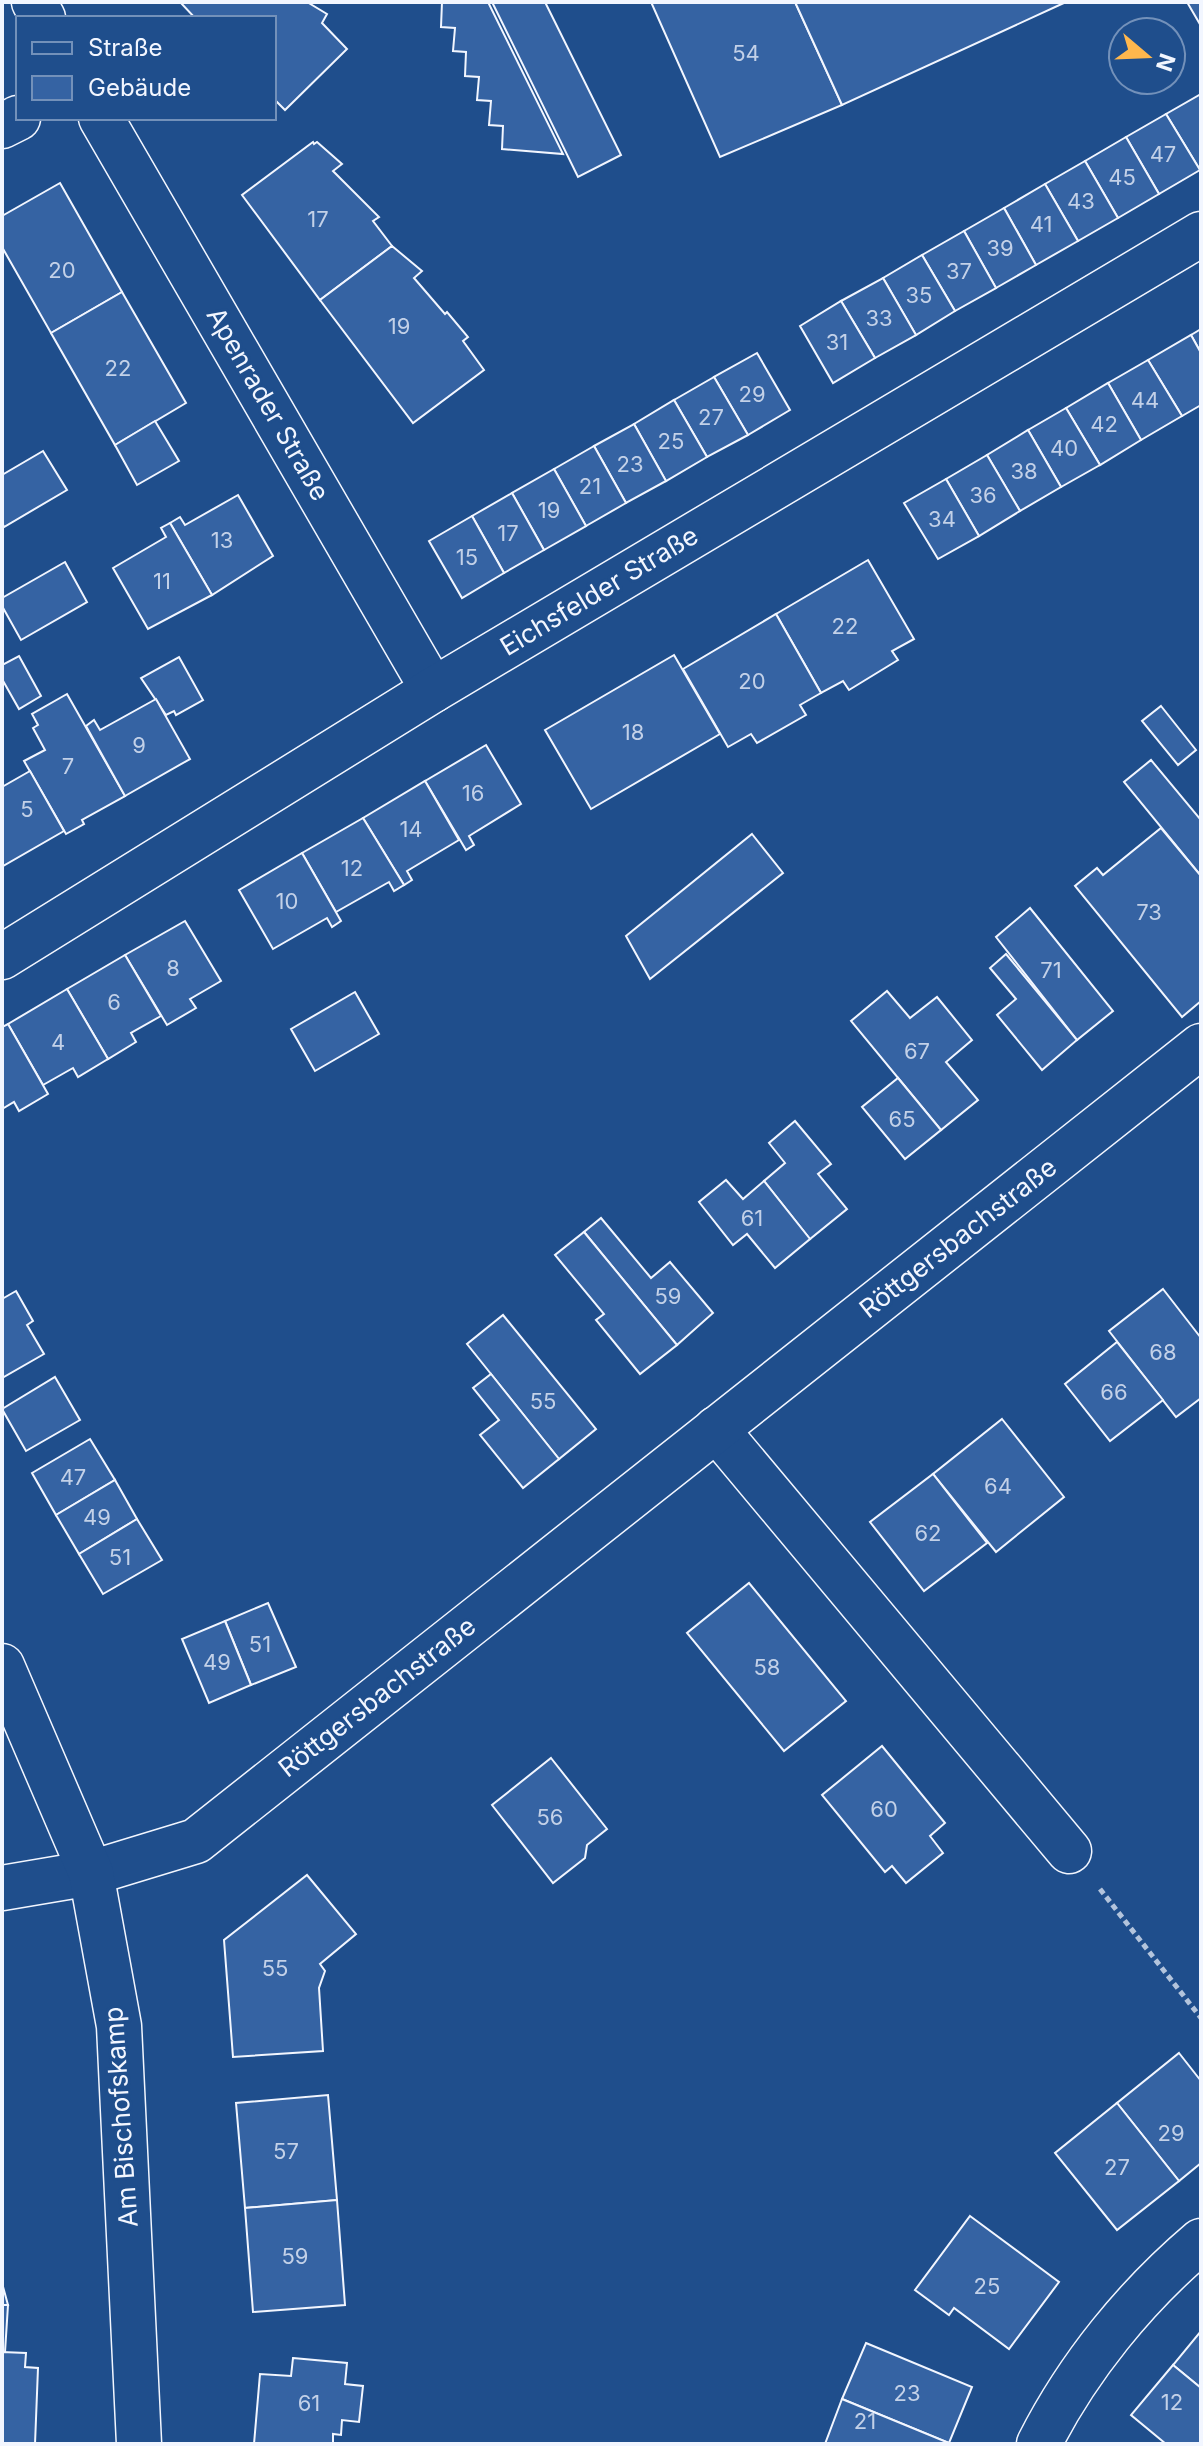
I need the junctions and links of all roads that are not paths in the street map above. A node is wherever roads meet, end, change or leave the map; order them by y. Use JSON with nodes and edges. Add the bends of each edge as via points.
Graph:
{"nodes":[{"id":1,"x":102,"y":120,"type":"edge"},
{"id":2,"x":1201,"y":234,"type":"edge"},
{"id":3,"x":433,"y":690,"type":"junction"},
{"id":4,"x":2,"y":957,"type":"edge"},
{"id":5,"x":1201,"y":1046,"type":"edge"},
{"id":6,"x":716,"y":1429,"type":"junction"},
{"id":7,"x":2,"y":1666,"type":"edge"},
{"id":8,"x":1069,"y":1851,"type":"road end"},
{"id":9,"x":91,"y":1873,"type":"junction"},
{"id":10,"x":2,"y":1888,"type":"edge"},
{"id":11,"x":1201,"y":2241,"type":"edge"},
{"id":12,"x":139,"y":2444,"type":"edge"},
{"id":13,"x":1039,"y":2444,"type":"edge"}],
"edges":[{"from":1,"to":3,"type":"street","name":"Apenrader Straße"},
{"from":2,"to":3,"type":"street","name":"Eichsfelder Straße"},
{"from":3,"to":4,"type":"street","name":"Eichsfelder Straße"},
{"from":5,"to":6,"type":"street","name":"Röttgersbachstraße"},
{"from":6,"to":8,"type":"street"},
{"from":6,"to":9,"type":"street","name":"Röttgersbachstraße","via":[[196,1841]]},
{"from":7,"to":9,"type":"street","name":"Am Bischofskamp"},
{"from":9,"to":10,"type":"street","name":"Röttgersbachstraße"},
{"from":9,"to":12,"type":"street","name":"Am Bischofskamp","via":[[119,2026]]},
{"from":11,"to":13,"type":"street","via":[[1098,2348]]}]}
